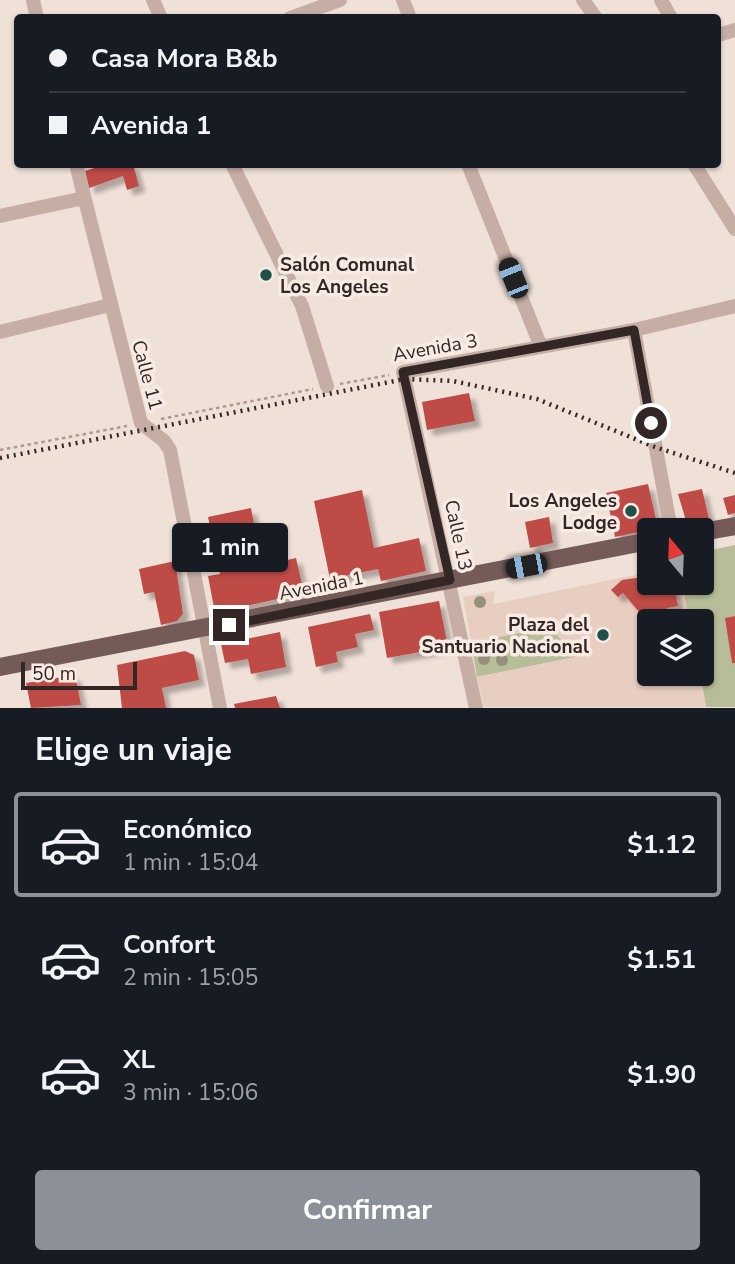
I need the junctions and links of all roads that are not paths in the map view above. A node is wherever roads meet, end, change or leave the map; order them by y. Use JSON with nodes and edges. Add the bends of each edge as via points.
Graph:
{"nodes":[{"id":1,"x":340,"y":0,"type":"edge"},
{"id":2,"x":301,"y":14,"type":"edge"},
{"id":3,"x":77,"y":168,"type":"edge"},
{"id":4,"x":234,"y":168,"type":"edge"},
{"id":5,"x":470,"y":168,"type":"edge"},
{"id":6,"x":697,"y":168,"type":"edge"},
{"id":7,"x":84,"y":198,"type":"junction"},
{"id":8,"x":0,"y":216,"type":"edge"},
{"id":9,"x":734,"y":226,"type":"edge"},
{"id":10,"x":110,"y":305,"type":"junction"},
{"id":11,"x":735,"y":306,"type":"edge"},
{"id":12,"x":634,"y":330,"type":"junction"},
{"id":13,"x":0,"y":332,"type":"edge"},
{"id":14,"x":541,"y":347,"type":"junction"},
{"id":15,"x":403,"y":372,"type":"joint"},
{"id":16,"x":327,"y":386,"type":"road end"},
{"id":17,"x":669,"y":518,"type":"edge"},
{"id":18,"x":735,"y":526,"type":"edge"},
{"id":19,"x":714,"y":530,"type":"edge"},
{"id":20,"x":637,"y":543,"type":"edge"},
{"id":21,"x":450,"y":580,"type":"junction"},
{"id":22,"x":204,"y":630,"type":"junction"},
{"id":23,"x":0,"y":667,"type":"edge"},
{"id":24,"x":220,"y":708,"type":"edge"},
{"id":25,"x":476,"y":708,"type":"edge"}],
"edges":[{"from":1,"to":2,"type":"street"},
{"from":3,"to":7,"type":"street","name":"Calle 11"},
{"from":4,"to":16,"type":"street","via":[[302,306]]},
{"from":5,"to":14,"type":"street"},
{"from":6,"to":9,"type":"street"},
{"from":7,"to":8,"type":"street"},
{"from":7,"to":10,"type":"street","name":"Calle 11"},
{"from":10,"to":13,"type":"street"},
{"from":10,"to":22,"type":"street","name":"Calle 11","via":[[141,423],[170,450]]},
{"from":11,"to":12,"type":"street","name":"Avenida 3"},
{"from":12,"to":14,"type":"street","name":"Avenida 3"},
{"from":12,"to":17,"type":"street"},
{"from":14,"to":15,"type":"street","name":"Avenida 3"},
{"from":15,"to":21,"type":"street","name":"Calle 13"},
{"from":18,"to":19,"type":"main road"},
{"from":20,"to":21,"type":"main road","name":"Avenida 1"},
{"from":21,"to":22,"type":"main road","name":"Avenida 1"},
{"from":21,"to":25,"type":"street","name":"Calle 13"},
{"from":22,"to":23,"type":"main road","name":"Avenida 1"},
{"from":22,"to":24,"type":"street","name":"Calle 11"}]}
